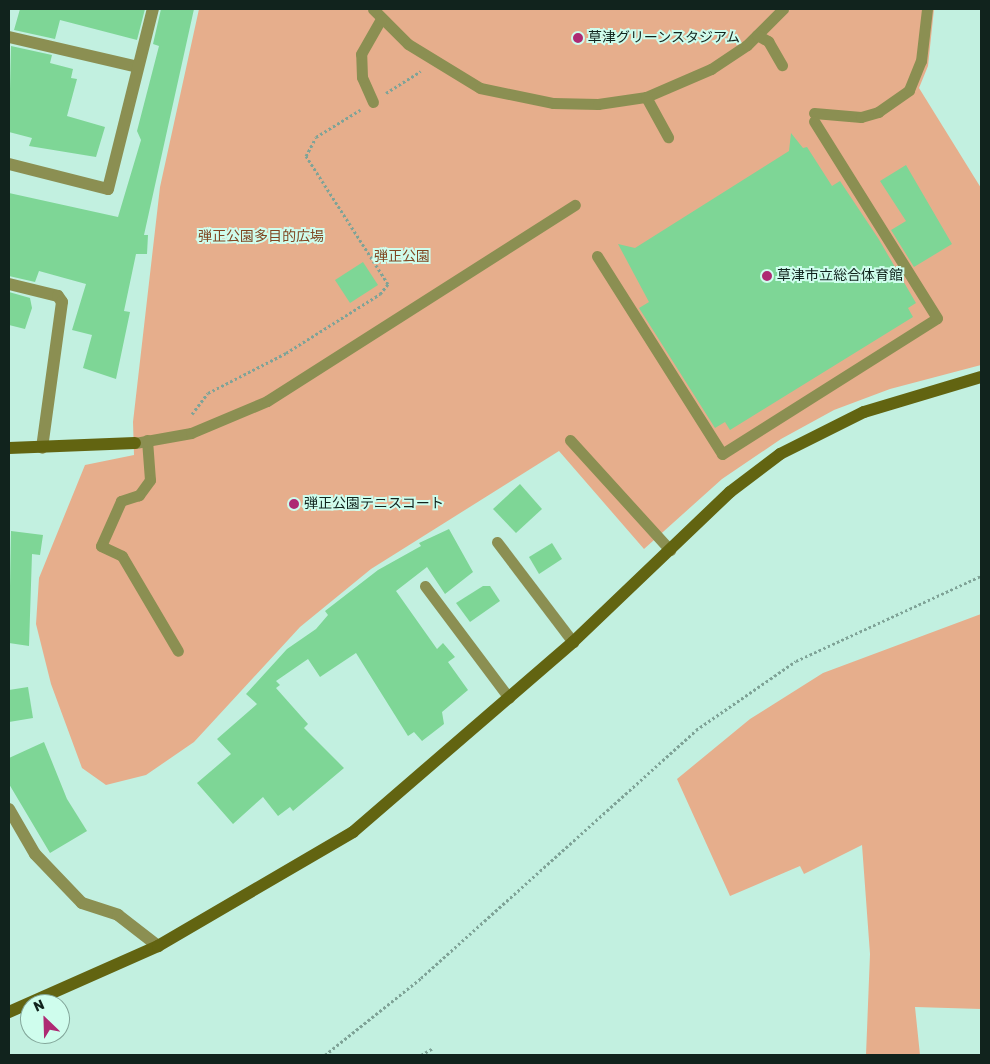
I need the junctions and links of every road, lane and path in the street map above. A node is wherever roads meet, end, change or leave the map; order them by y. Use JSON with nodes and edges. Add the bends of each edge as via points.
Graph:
{"nodes":[{"id":1,"x":153,"y":9,"type":"edge"},
{"id":2,"x":374,"y":9,"type":"edge"},
{"id":3,"x":783,"y":9,"type":"edge"},
{"id":4,"x":927,"y":9,"type":"edge"},
{"id":5,"x":381,"y":19,"type":"junction"},
{"id":6,"x":757,"y":35,"type":"junction"},
{"id":7,"x":9,"y":37,"type":"edge"},
{"id":8,"x":435,"y":62,"type":"junction"},
{"id":9,"x":782,"y":65,"type":"dead end"},
{"id":10,"x":138,"y":67,"type":"junction"},
{"id":11,"x":646,"y":96,"type":"junction"},
{"id":12,"x":373,"y":102,"type":"junction"},
{"id":13,"x":668,"y":137,"type":"dead end"},
{"id":14,"x":9,"y":164,"type":"edge"},
{"id":15,"x":575,"y":205,"type":"dead end"},
{"id":16,"x":597,"y":256,"type":"dead end"},
{"id":17,"x":9,"y":284,"type":"edge"},
{"id":18,"x":981,"y":377,"type":"edge"},
{"id":19,"x":185,"y":416,"type":"dead end"},
{"id":20,"x":570,"y":440,"type":"dead end"},
{"id":21,"x":141,"y":441,"type":"junction"},
{"id":22,"x":9,"y":448,"type":"edge"},
{"id":23,"x":42,"y":448,"type":"junction"},
{"id":24,"x":497,"y":542,"type":"dead end"},
{"id":25,"x":670,"y":550,"type":"junction"},
{"id":26,"x":981,"y":576,"type":"edge"},
{"id":27,"x":425,"y":586,"type":"dead end"},
{"id":28,"x":572,"y":642,"type":"junction"},
{"id":29,"x":178,"y":652,"type":"dead end"},
{"id":30,"x":509,"y":698,"type":"junction"},
{"id":31,"x":9,"y":809,"type":"edge"},
{"id":32,"x":158,"y":946,"type":"junction"},
{"id":33,"x":9,"y":1012,"type":"edge"},
{"id":34,"x":433,"y":1048,"type":"dead end"},
{"id":35,"x":325,"y":1055,"type":"edge"},
{"id":36,"x":421,"y":1055,"type":"edge"}],
"edges":[{"from":1,"to":10,"type":"street"},
{"from":2,"to":5,"type":"lane"},
{"from":3,"to":6,"type":"lane"},
{"from":4,"to":16,"type":"lane","via":[[921,61],[909,90],[878,112],[861,117],[814,117],[937,318],[722,454]]},
{"from":5,"to":8,"type":"lane"},
{"from":5,"to":12,"type":"lane","via":[[361,54],[362,77]]},
{"from":6,"to":9,"type":"lane","via":[[768,41]]},
{"from":6,"to":11,"type":"lane","via":[[711,69]]},
{"from":7,"to":10,"type":"street"},
{"from":8,"to":11,"type":"lane","via":[[480,88],[553,103],[598,104]]},
{"from":8,"to":12,"type":"path"},
{"from":10,"to":14,"type":"street","via":[[108,189]]},
{"from":11,"to":13,"type":"lane"},
{"from":12,"to":19,"type":"path","via":[[316,138],[307,147],[306,156],[388,284],[380,294],[286,353],[208,393]]},
{"from":15,"to":21,"type":"lane","via":[[267,402],[191,433]]},
{"from":17,"to":23,"type":"street","via":[[58,296],[62,302]]},
{"from":18,"to":25,"type":"street","via":[[864,412],[780,454],[730,492]]},
{"from":20,"to":25,"type":"lane"},
{"from":21,"to":23,"type":"street"},
{"from":21,"to":29,"type":"lane","via":[[150,480],[139,495],[121,501],[101,546],[122,556]]},
{"from":22,"to":23,"type":"street"},
{"from":24,"to":28,"type":"lane"},
{"from":25,"to":28,"type":"street"},
{"from":26,"to":35,"type":"path","via":[[796,661],[696,730],[421,978]]},
{"from":27,"to":30,"type":"lane"},
{"from":28,"to":30,"type":"street"},
{"from":30,"to":32,"type":"street","via":[[353,832]]},
{"from":31,"to":32,"type":"street","via":[[35,854],[82,903],[118,915]]},
{"from":32,"to":33,"type":"street"},
{"from":34,"to":36,"type":"path"}]}
